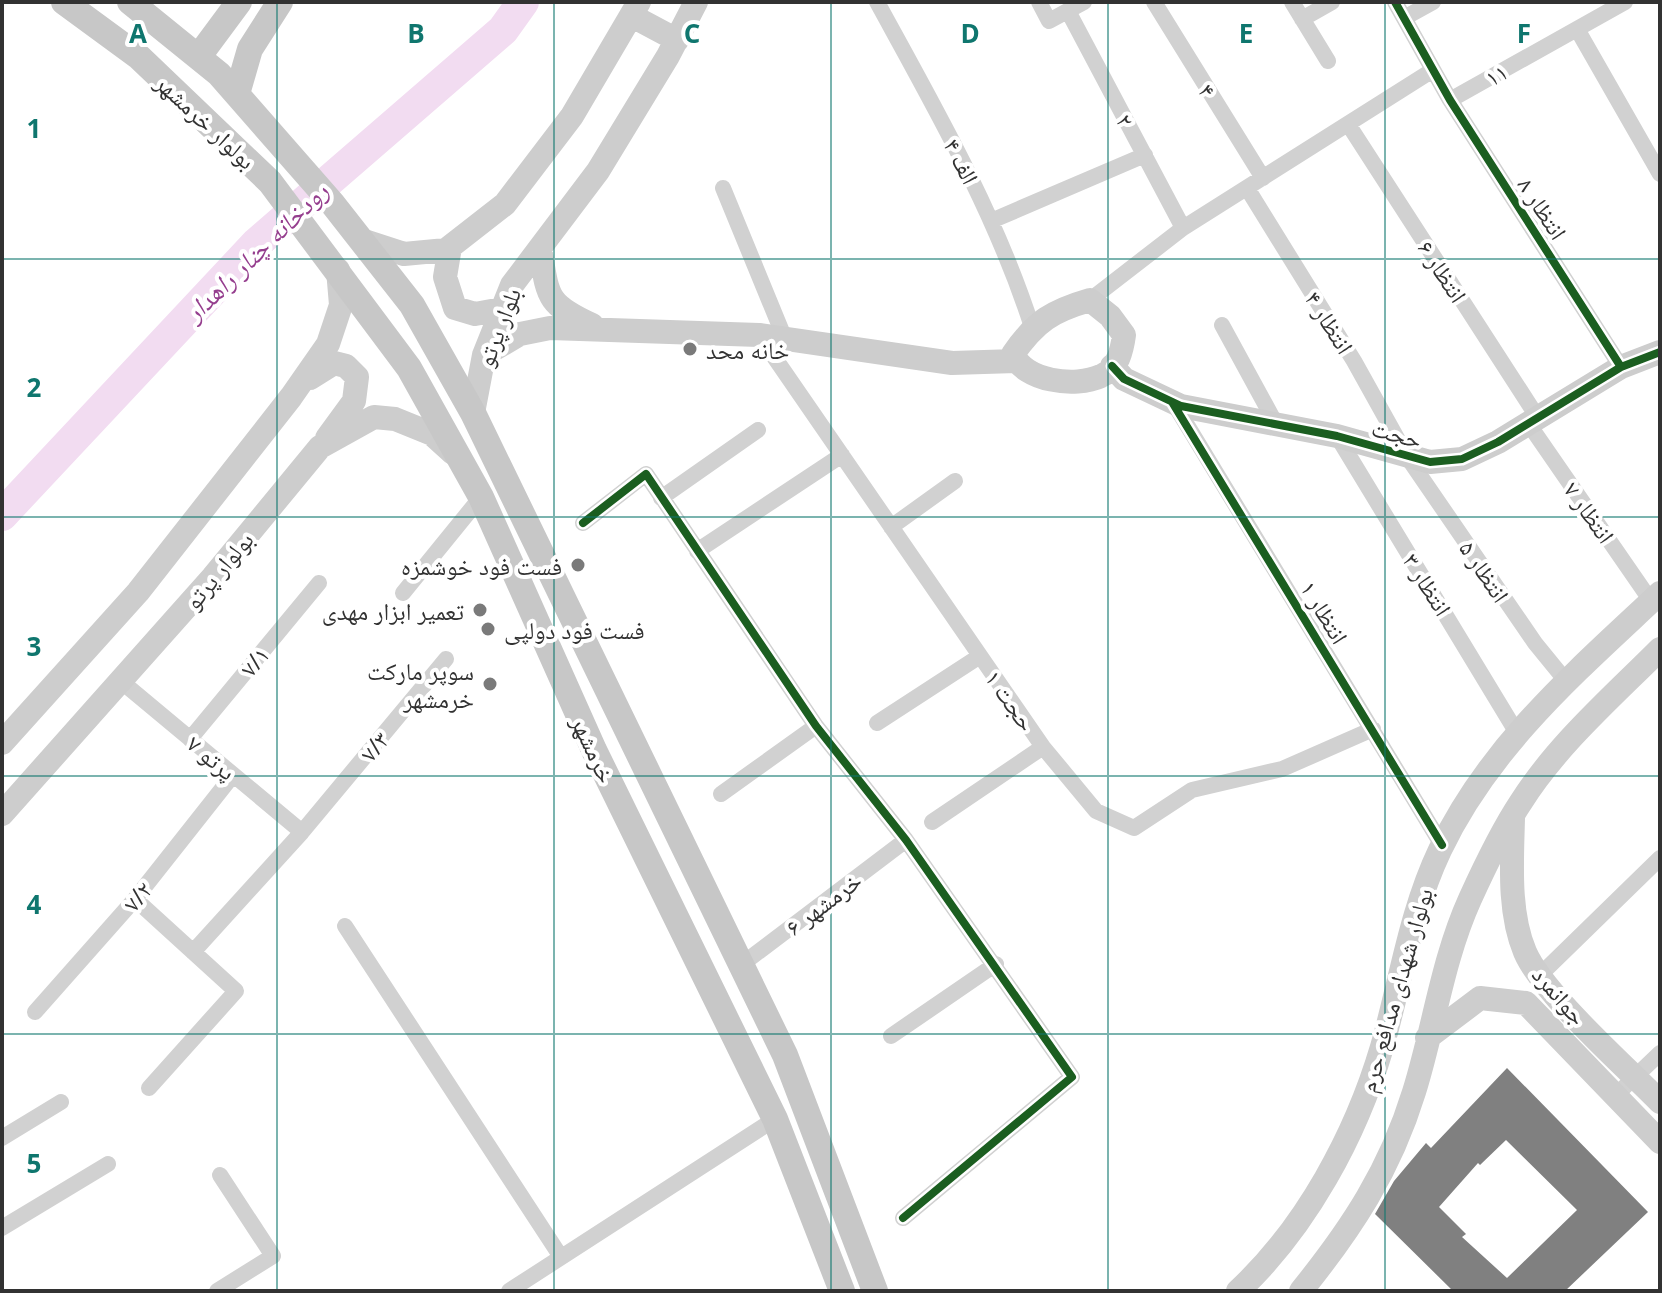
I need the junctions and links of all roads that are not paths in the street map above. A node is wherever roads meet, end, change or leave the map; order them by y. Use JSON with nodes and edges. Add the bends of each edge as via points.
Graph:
{"nodes":[{"id":1,"x":64,"y":2,"type":"edge"},
{"id":2,"x":130,"y":2,"type":"edge"},
{"id":3,"x":239,"y":2,"type":"edge"},
{"id":4,"x":280,"y":2,"type":"edge"},
{"id":5,"x":696,"y":2,"type":"edge"},
{"id":6,"x":877,"y":2,"type":"edge"},
{"id":7,"x":1039,"y":2,"type":"edge"},
{"id":8,"x":1084,"y":2,"type":"edge"},
{"id":9,"x":1154,"y":2,"type":"edge"},
{"id":10,"x":1292,"y":2,"type":"edge"},
{"id":11,"x":1332,"y":2,"type":"edge"},
{"id":12,"x":1395,"y":2,"type":"edge"},
{"id":13,"x":1433,"y":2,"type":"edge"},
{"id":14,"x":1625,"y":2,"type":"edge"},
{"id":15,"x":636,"y":9,"type":"edge"},
{"id":16,"x":1068,"y":11,"type":"junction"},
{"id":17,"x":1404,"y":18,"type":"junction"},
{"id":18,"x":1302,"y":19,"type":"junction"},
{"id":19,"x":1577,"y":29,"type":"junction"},
{"id":20,"x":677,"y":40,"type":"junction"},
{"id":21,"x":199,"y":56,"type":"junction"},
{"id":22,"x":1328,"y":61,"type":"dead end"},
{"id":23,"x":1433,"y":70,"type":"junction"},
{"id":24,"x":237,"y":94,"type":"junction"},
{"id":25,"x":1450,"y":100,"type":"junction"},
{"id":26,"x":1348,"y":124,"type":"junction"},
{"id":27,"x":1145,"y":155,"type":"junction"},
{"id":28,"x":1660,"y":174,"type":"edge"},
{"id":29,"x":1263,"y":178,"type":"junction"},
{"id":30,"x":723,"y":188,"type":"dead end"},
{"id":31,"x":1247,"y":188,"type":"junction"},
{"id":32,"x":991,"y":221,"type":"junction"},
{"id":33,"x":307,"y":228,"type":"joint"},
{"id":34,"x":1183,"y":228,"type":"junction"},
{"id":35,"x":361,"y":240,"type":"junction"},
{"id":36,"x":450,"y":247,"type":"junction"},
{"id":37,"x":540,"y":248,"type":"junction"},
{"id":38,"x":338,"y":270,"type":"junction"},
{"id":39,"x":1090,"y":300,"type":"junction"},
{"id":40,"x":502,"y":309,"type":"junction"},
{"id":41,"x":1222,"y":325,"type":"dead end"},
{"id":42,"x":1032,"y":327,"type":"junction"},
{"id":43,"x":605,"y":331,"type":"junction"},
{"id":44,"x":759,"y":335,"type":"junction"},
{"id":45,"x":785,"y":339,"type":"junction"},
{"id":46,"x":1660,"y":352,"type":"edge"},
{"id":47,"x":484,"y":355,"type":"junction"},
{"id":48,"x":1016,"y":361,"type":"junction"},
{"id":49,"x":1112,"y":366,"type":"junction"},
{"id":50,"x":1621,"y":367,"type":"junction"},
{"id":51,"x":291,"y":397,"type":"junction"},
{"id":52,"x":1172,"y":402,"type":"junction"},
{"id":53,"x":473,"y":413,"type":"junction"},
{"id":54,"x":1533,"y":421,"type":"junction"},
{"id":55,"x":1276,"y":424,"type":"junction"},
{"id":56,"x":758,"y":430,"type":"dead end"},
{"id":57,"x":1337,"y":436,"type":"junction"},
{"id":58,"x":320,"y":447,"type":"junction"},
{"id":59,"x":842,"y":455,"type":"junction"},
{"id":60,"x":1408,"y":458,"type":"junction"},
{"id":61,"x":464,"y":463,"type":"junction"},
{"id":62,"x":955,"y":481,"type":"dead end"},
{"id":63,"x":481,"y":497,"type":"junction"},
{"id":64,"x":661,"y":498,"type":"junction"},
{"id":65,"x":583,"y":523,"type":"dead end"},
{"id":66,"x":891,"y":527,"type":"junction"},
{"id":67,"x":697,"y":551,"type":"junction"},
{"id":68,"x":319,"y":583,"type":"dead end"},
{"id":69,"x":403,"y":593,"type":"dead end"},
{"id":70,"x":1656,"y":597,"type":"edge"},
{"id":71,"x":1660,"y":649,"type":"edge"},
{"id":72,"x":980,"y":656,"type":"junction"},
{"id":73,"x":446,"y":659,"type":"dead end"},
{"id":74,"x":1566,"y":681,"type":"junction"},
{"id":75,"x":122,"y":682,"type":"junction"},
{"id":76,"x":877,"y":723,"type":"dead end"},
{"id":77,"x":622,"y":725,"type":"junction"},
{"id":78,"x":816,"y":726,"type":"junction"},
{"id":79,"x":1373,"y":729,"type":"junction"},
{"id":80,"x":1517,"y":733,"type":"junction"},
{"id":81,"x":190,"y":739,"type":"junction"},
{"id":82,"x":590,"y":742,"type":"junction"},
{"id":83,"x":2,"y":743,"type":"edge"},
{"id":84,"x":1043,"y":747,"type":"junction"},
{"id":85,"x":233,"y":775,"type":"junction"},
{"id":86,"x":721,"y":794,"type":"dead end"},
{"id":87,"x":2,"y":814,"type":"edge"},
{"id":88,"x":1513,"y":814,"type":"junction"},
{"id":89,"x":932,"y":822,"type":"dead end"},
{"id":90,"x":302,"y":832,"type":"junction"},
{"id":91,"x":906,"y":840,"type":"junction"},
{"id":92,"x":1442,"y":845,"type":"junction"},
{"id":93,"x":1660,"y":858,"type":"edge"},
{"id":94,"x":135,"y":899,"type":"junction"},
{"id":95,"x":345,"y":926,"type":"dead end"},
{"id":96,"x":193,"y":952,"type":"junction"},
{"id":97,"x":996,"y":964,"type":"junction"},
{"id":98,"x":741,"y":965,"type":"junction"},
{"id":99,"x":1540,"y":975,"type":"junction"},
{"id":100,"x":35,"y":1012,"type":"dead end"},
{"id":101,"x":891,"y":1036,"type":"dead end"},
{"id":102,"x":1427,"y":1038,"type":"junction"},
{"id":103,"x":1660,"y":1053,"type":"edge"},
{"id":104,"x":1635,"y":1077,"type":"junction"},
{"id":105,"x":149,"y":1088,"type":"dead end"},
{"id":106,"x":1616,"y":1095,"type":"junction"},
{"id":107,"x":61,"y":1102,"type":"dead end"},
{"id":108,"x":1660,"y":1102,"type":"edge"},
{"id":109,"x":775,"y":1119,"type":"junction"},
{"id":110,"x":2,"y":1138,"type":"edge"},
{"id":111,"x":1660,"y":1142,"type":"edge"},
{"id":112,"x":108,"y":1164,"type":"dead end"},
{"id":113,"x":220,"y":1175,"type":"dead end"},
{"id":114,"x":903,"y":1218,"type":"dead end"},
{"id":115,"x":2,"y":1228,"type":"edge"},
{"id":116,"x":561,"y":1257,"type":"junction"},
{"id":117,"x":217,"y":1291,"type":"edge"},
{"id":118,"x":509,"y":1291,"type":"edge"},
{"id":119,"x":842,"y":1291,"type":"edge"},
{"id":120,"x":875,"y":1291,"type":"edge"},
{"id":121,"x":1238,"y":1291,"type":"edge"},
{"id":122,"x":1301,"y":1291,"type":"edge"}],
"edges":[{"from":1,"to":33,"type":"main road","name":"بولوار خرمشهر","via":[[139,57],[270,182]]},
{"from":2,"to":21,"type":"main road","name":"خرمشهر"},
{"from":3,"to":21,"type":"main road"},
{"from":4,"to":24,"type":"main road","via":[[250,49]]},
{"from":5,"to":20,"type":"main road"},
{"from":6,"to":32,"type":"street","name":"۴ الف"},
{"from":7,"to":16,"type":"street","via":[[1049,21]]},
{"from":8,"to":16,"type":"street"},
{"from":9,"to":29,"type":"street","name":"۴"},
{"from":10,"to":18,"type":"street"},
{"from":11,"to":18,"type":"street"},
{"from":12,"to":17,"type":"street","name":"انتظار ۸"},
{"from":13,"to":17,"type":"street"},
{"from":14,"to":19,"type":"street","name":"۱۱"},
{"from":15,"to":20,"type":"main road"},
{"from":15,"to":36,"type":"main road","via":[[572,116],[505,204]]},
{"from":16,"to":27,"type":"street","name":"۲"},
{"from":17,"to":23,"type":"street","name":"انتظار ۸"},
{"from":18,"to":22,"type":"street"},
{"from":19,"to":25,"type":"street","name":"۱۱"},
{"from":19,"to":28,"type":"street"},
{"from":20,"to":37,"type":"main road","via":[[598,171]]},
{"from":21,"to":24,"type":"main road","name":"خرمشهر"},
{"from":23,"to":25,"type":"street","name":"انتظار ۸"},
{"from":23,"to":26,"type":"street"},
{"from":24,"to":35,"type":"main road","name":"خرمشهر"},
{"from":25,"to":50,"type":"street","name":"انتظار ۸"},
{"from":26,"to":29,"type":"street"},
{"from":26,"to":54,"type":"street","name":"انتظار ۶"},
{"from":27,"to":32,"type":"street"},
{"from":27,"to":34,"type":"street","name":"۲"},
{"from":29,"to":31,"type":"street"},
{"from":30,"to":45,"type":"street"},
{"from":31,"to":34,"type":"street"},
{"from":31,"to":60,"type":"street","name":"انتظار ۴"},
{"from":32,"to":42,"type":"street","name":"۴ الف"},
{"from":33,"to":38,"type":"main road","name":"خرمشهر"},
{"from":34,"to":39,"type":"street"},
{"from":35,"to":36,"type":"main road","via":[[404,254]]},
{"from":35,"to":53,"type":"main road","name":"خرمشهر","via":[[412,305]]},
{"from":36,"to":40,"type":"main road","via":[[445,277],[455,308],[475,314]]},
{"from":37,"to":40,"type":"main road","name":"بلوار پرتو","via":[[512,285]]},
{"from":37,"to":43,"type":"main road","via":[[547,289],[559,310]]},
{"from":38,"to":51,"type":"main road","name":"بولوار پرتو","via":[[341,305],[328,344]]},
{"from":38,"to":61,"type":"main road","name":"خرمشهر","via":[[409,368]]},
{"from":39,"to":42,"type":"main road","via":[[1060,309]]},
{"from":39,"to":49,"type":"main road","via":[[1124,335],[1121,357]]},
{"from":40,"to":47,"type":"main road","name":"بلوار پرتو"},
{"from":41,"to":55,"type":"street"},
{"from":42,"to":48,"type":"main road","via":[[1013,354]]},
{"from":43,"to":44,"type":"main road"},
{"from":43,"to":47,"type":"main road","via":[[550,328],[520,334]]},
{"from":44,"to":45,"type":"main road"},
{"from":44,"to":59,"type":"street","name":"حجت ۱"},
{"from":45,"to":48,"type":"main road","via":[[952,363]]},
{"from":46,"to":50,"type":"main road","name":"حجت"},
{"from":47,"to":53,"type":"main road","name":"بلوار پرتو"},
{"from":48,"to":49,"type":"main road","via":[[1034,376],[1069,381],[1102,376]]},
{"from":49,"to":52,"type":"main road","name":"حجت","via":[[1124,379]]},
{"from":50,"to":54,"type":"main road","name":"حجت"},
{"from":51,"to":58,"type":"main road","via":[[328,364],[346,366],[357,377],[354,401]]},
{"from":51,"to":83,"type":"main road","name":"بولوار پرتو","via":[[138,592]]},
{"from":52,"to":55,"type":"main road","name":"حجت"},
{"from":52,"to":79,"type":"street","name":"انتظار ۱"},
{"from":53,"to":77,"type":"main road","name":"خرمشهر"},
{"from":54,"to":60,"type":"main road","name":"حجت","via":[[1462,459]]},
{"from":54,"to":70,"type":"street","name":"انتظار ۷"},
{"from":55,"to":57,"type":"main road","name":"حجت"},
{"from":56,"to":64,"type":"street"},
{"from":57,"to":60,"type":"main road","name":"حجت"},
{"from":57,"to":80,"type":"street","name":"انتظار ۳"},
{"from":58,"to":61,"type":"main road","name":"بولوار پرتو","via":[[374,417],[395,419],[432,434]]},
{"from":58,"to":75,"type":"main road","name":"بولوار پرتو"},
{"from":59,"to":66,"type":"street","name":"حجت ۱"},
{"from":59,"to":67,"type":"street"},
{"from":60,"to":74,"type":"street","name":"انتظار ۵"},
{"from":61,"to":63,"type":"main road","name":"خرمشهر"},
{"from":62,"to":66,"type":"street"},
{"from":63,"to":69,"type":"street"},
{"from":63,"to":82,"type":"main road","name":"خرمشهر"},
{"from":64,"to":65,"type":"street","via":[[646,474]]},
{"from":64,"to":67,"type":"street"},
{"from":66,"to":72,"type":"street","name":"حجت ۱"},
{"from":67,"to":78,"type":"street"},
{"from":68,"to":81,"type":"street","name":"۷/۱"},
{"from":70,"to":74,"type":"main road","name":"بولوار شهدای مدافع حرم"},
{"from":71,"to":88,"type":"main road","name":"بولوار شهدای مدافع حرم","via":[[1574,736]]},
{"from":72,"to":76,"type":"street"},
{"from":72,"to":84,"type":"street","name":"حجت ۱"},
{"from":73,"to":90,"type":"street","name":"۷/۳"},
{"from":74,"to":80,"type":"main road","name":"بولوار شهدای مدافع حرم"},
{"from":75,"to":81,"type":"street","name":"پرتو ۷"},
{"from":75,"to":87,"type":"main road","name":"بولوار پرتو"},
{"from":77,"to":82,"type":"main road"},
{"from":77,"to":98,"type":"main road","name":"خرمشهر"},
{"from":78,"to":86,"type":"street"},
{"from":78,"to":91,"type":"street"},
{"from":79,"to":84,"type":"street","name":"حجت ۱","via":[[1282,769],[1192,790],[1134,828],[1096,811]]},
{"from":79,"to":92,"type":"street","name":"انتظار ۱"},
{"from":80,"to":92,"type":"main road","name":"بولوار شهدای مدافع حرم"},
{"from":81,"to":85,"type":"street","name":"پرتو ۷"},
{"from":82,"to":109,"type":"main road","name":"خرمشهر"},
{"from":84,"to":89,"type":"street"},
{"from":85,"to":90,"type":"street","name":"پرتو ۷"},
{"from":85,"to":94,"type":"street","name":"۷/۲"},
{"from":88,"to":99,"type":"main road","name":"جوانمرد","via":[[1514,908],[1525,952]]},
{"from":88,"to":102,"type":"main road","name":"بولوار شهدای مدافع حرم","via":[[1468,902]]},
{"from":90,"to":96,"type":"street","name":"۷/۳"},
{"from":91,"to":97,"type":"street"},
{"from":91,"to":98,"type":"street","name":"خرمشهر ۶"},
{"from":92,"to":121,"type":"main road","name":"بولوار شهدای مدافع حرم","via":[[1422,890],[1381,1048],[1352,1126],[1301,1217]]},
{"from":93,"to":99,"type":"street"},
{"from":94,"to":96,"type":"street"},
{"from":94,"to":100,"type":"street","name":"۷/۲"},
{"from":95,"to":116,"type":"street"},
{"from":96,"to":105,"type":"street","via":[[236,991]]},
{"from":97,"to":101,"type":"street"},
{"from":97,"to":114,"type":"street","via":[[1072,1077]]},
{"from":98,"to":120,"type":"main road","name":"خرمشهر","via":[[785,1055]]},
{"from":99,"to":104,"type":"main road","name":"جوانمرد"},
{"from":102,"to":106,"type":"main road","name":"جوانمرد","via":[[1480,998],[1526,1003]]},
{"from":102,"to":122,"type":"main road","name":"بولوار شهدای مدافع حرم","via":[[1386,1170],[1344,1237]]},
{"from":103,"to":104,"type":"street"},
{"from":104,"to":106,"type":"street"},
{"from":104,"to":108,"type":"main road","name":"جوانمرد"},
{"from":106,"to":111,"type":"main road","name":"جوانمرد"},
{"from":107,"to":110,"type":"street"},
{"from":109,"to":116,"type":"street"},
{"from":109,"to":119,"type":"main road","name":"خرمشهر"},
{"from":112,"to":115,"type":"street"},
{"from":113,"to":117,"type":"street","via":[[273,1256]]},
{"from":116,"to":118,"type":"street"}]}
